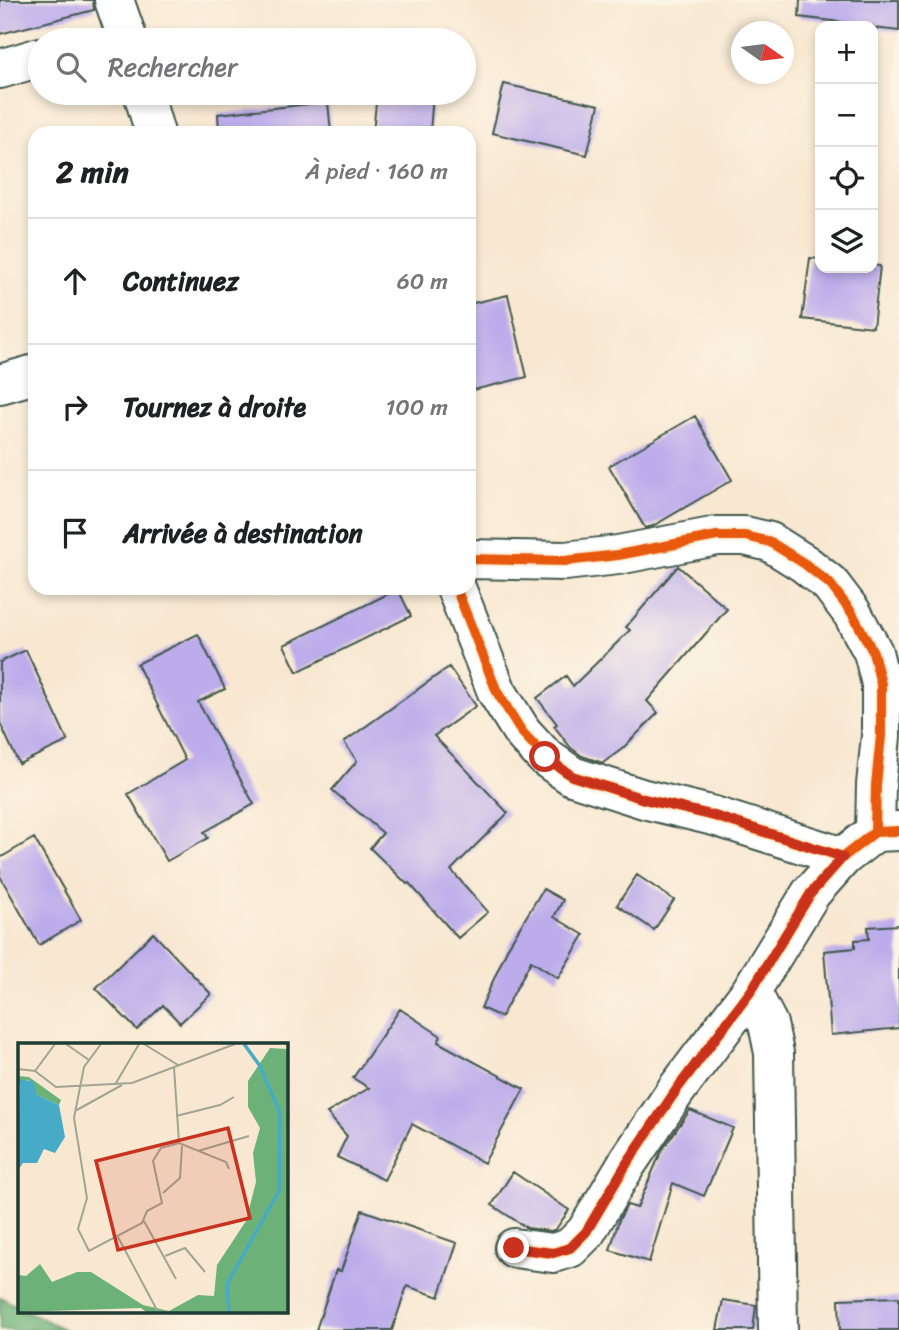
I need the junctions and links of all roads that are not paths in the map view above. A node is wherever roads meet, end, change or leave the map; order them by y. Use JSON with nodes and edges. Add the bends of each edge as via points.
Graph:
{"nodes":[{"id":1,"x":28,"y":61,"type":"edge"},
{"id":2,"x":0,"y":69,"type":"edge"},
{"id":3,"x":147,"y":105,"type":"edge"},
{"id":4,"x":153,"y":126,"type":"edge"},
{"id":5,"x":28,"y":376,"type":"edge"},
{"id":6,"x":0,"y":384,"type":"edge"},
{"id":7,"x":476,"y":559,"type":"edge"},
{"id":8,"x":459,"y":595,"type":"edge"},
{"id":9,"x":887,"y":832,"type":"edge"},
{"id":10,"x":843,"y":857,"type":"junction"},
{"id":11,"x":751,"y":991,"type":"junction"},
{"id":12,"x":514,"y":1248,"type":"dead end"},
{"id":13,"x":778,"y":1330,"type":"edge"}],
"edges":[{"from":1,"to":2,"type":"street"},
{"from":3,"to":4,"type":"street"},
{"from":5,"to":6,"type":"street"},
{"from":7,"to":9,"type":"street","via":[[565,561],[717,536],[745,536],[770,542],[805,564],[830,584],[873,652],[881,684],[876,785]]},
{"from":8,"to":10,"type":"street","via":[[497,692],[522,733],[563,770],[644,799]]},
{"from":9,"to":10,"type":"street"},
{"from":10,"to":11,"type":"street","via":[[811,893]]},
{"from":11,"to":12,"type":"street","via":[[626,1164],[586,1232],[570,1248],[553,1253]]},
{"from":11,"to":13,"type":"street","via":[[768,1024],[774,1053]]}]}
